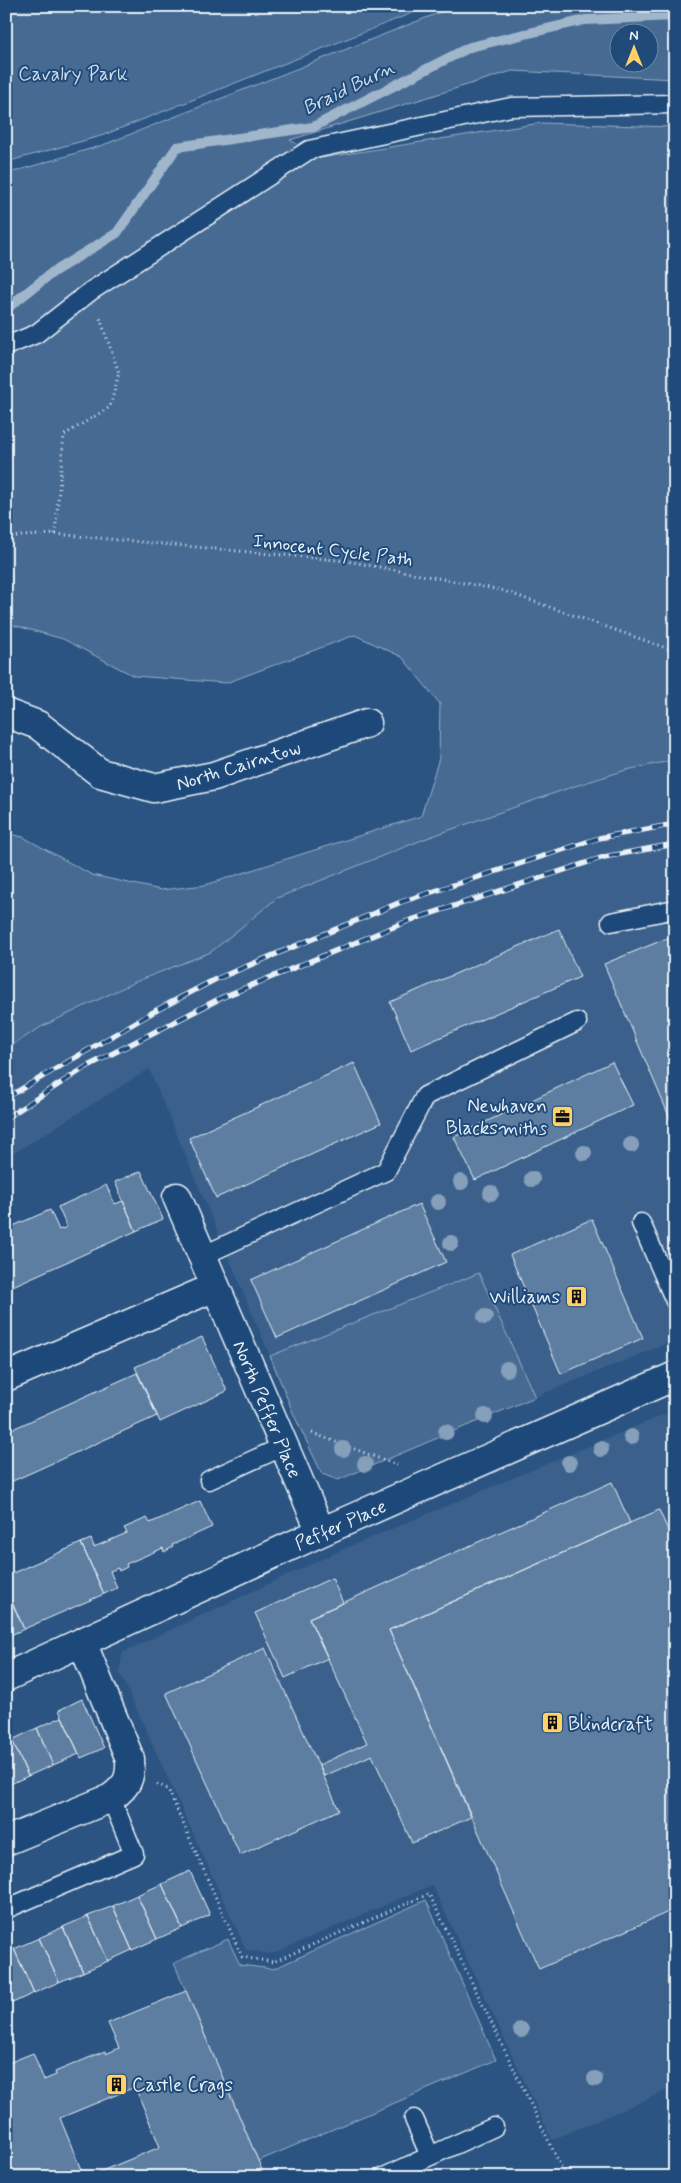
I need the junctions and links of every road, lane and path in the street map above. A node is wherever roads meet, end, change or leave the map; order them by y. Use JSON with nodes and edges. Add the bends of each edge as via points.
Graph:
{"nodes":[{"id":1,"x":675,"y":104,"type":"edge"},
{"id":2,"x":91,"y":291,"type":"junction"},
{"id":3,"x":6,"y":346,"type":"edge"},
{"id":4,"x":56,"y":534,"type":"junction"},
{"id":5,"x":6,"y":537,"type":"edge"},
{"id":6,"x":675,"y":650,"type":"edge"},
{"id":7,"x":6,"y":713,"type":"edge"},
{"id":8,"x":367,"y":724,"type":"dead end"},
{"id":9,"x":675,"y":908,"type":"edge"},
{"id":10,"x":611,"y":922,"type":"dead end"},
{"id":11,"x":577,"y":1022,"type":"dead end"},
{"id":12,"x":177,"y":1197,"type":"dead end"},
{"id":13,"x":641,"y":1223,"type":"dead end"},
{"id":14,"x":202,"y":1256,"type":"junction"},
{"id":15,"x":215,"y":1287,"type":"junction"},
{"id":16,"x":675,"y":1301,"type":"edge"},
{"id":17,"x":6,"y":1376,"type":"edge"},
{"id":18,"x":675,"y":1376,"type":"edge"},
{"id":19,"x":272,"y":1417,"type":"junction"},
{"id":20,"x":284,"y":1446,"type":"junction"},
{"id":21,"x":209,"y":1480,"type":"dead end"},
{"id":22,"x":439,"y":1481,"type":"junction"},
{"id":23,"x":320,"y":1532,"type":"junction"},
{"id":24,"x":82,"y":1642,"type":"junction"},
{"id":25,"x":6,"y":1676,"type":"edge"},
{"id":26,"x":131,"y":1774,"type":"junction"},
{"id":27,"x":111,"y":1798,"type":"junction"},
{"id":28,"x":6,"y":1841,"type":"edge"},
{"id":29,"x":6,"y":1909,"type":"edge"},
{"id":30,"x":414,"y":2119,"type":"dead end"},
{"id":31,"x":494,"y":2128,"type":"dead end"},
{"id":32,"x":430,"y":2156,"type":"junction"},
{"id":33,"x":384,"y":2177,"type":"edge"},
{"id":34,"x":566,"y":2177,"type":"edge"}],
"edges":[{"from":1,"to":2,"type":"lane","via":[[511,107],[309,150]]},
{"from":2,"to":3,"type":"lane","via":[[36,334]]},
{"from":2,"to":4,"type":"path","via":[[119,373],[110,407],[64,435]]},
{"from":4,"to":5,"type":"path","name":"Innocent Cycle Path"},
{"from":4,"to":6,"type":"path","name":"Innocent Cycle Path","via":[[346,561],[492,588]]},
{"from":7,"to":8,"type":"street","name":"North Cairntow","via":[[38,725],[100,773],[154,788],[214,776]]},
{"from":9,"to":10,"type":"lane"},
{"from":11,"to":14,"type":"lane","via":[[425,1096],[386,1170]]},
{"from":12,"to":14,"type":"street","name":"North Peffer Place"},
{"from":13,"to":16,"type":"lane"},
{"from":14,"to":15,"type":"street","name":"North Peffer Place"},
{"from":15,"to":17,"type":"street"},
{"from":15,"to":19,"type":"street","name":"North Peffer Place"},
{"from":18,"to":22,"type":"street","name":"Peffer Place"},
{"from":19,"to":20,"type":"street","name":"North Peffer Place"},
{"from":19,"to":22,"type":"path"},
{"from":20,"to":21,"type":"lane"},
{"from":20,"to":23,"type":"street","name":"North Peffer Place"},
{"from":22,"to":23,"type":"street","name":"Peffer Place"},
{"from":23,"to":24,"type":"street","name":"Peffer Place"},
{"from":24,"to":25,"type":"street","name":"Peffer Place"},
{"from":24,"to":26,"type":"street","via":[[130,1759]]},
{"from":26,"to":27,"type":"street","via":[[123,1789]]},
{"from":26,"to":34,"type":"path","via":[[168,1789],[242,1957],[273,1962],[429,1894]]},
{"from":27,"to":28,"type":"street"},
{"from":27,"to":29,"type":"lane","via":[[134,1854]]},
{"from":30,"to":32,"type":"lane"},
{"from":31,"to":32,"type":"lane"},
{"from":32,"to":33,"type":"lane"}]}
